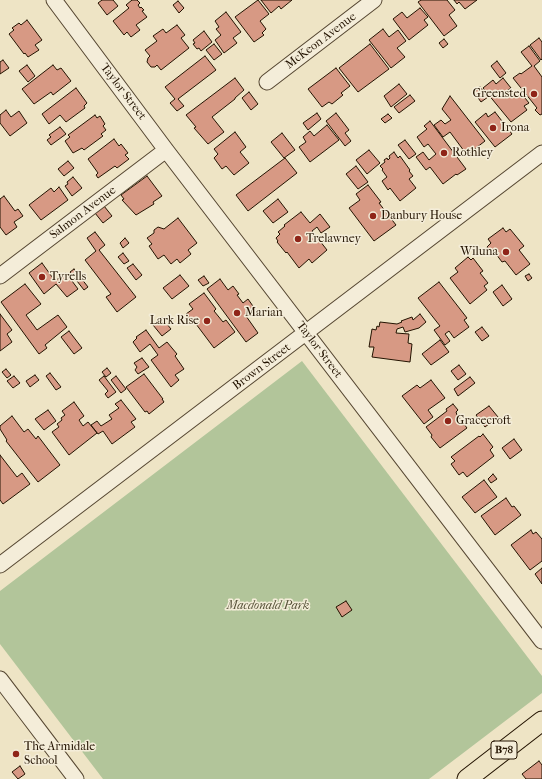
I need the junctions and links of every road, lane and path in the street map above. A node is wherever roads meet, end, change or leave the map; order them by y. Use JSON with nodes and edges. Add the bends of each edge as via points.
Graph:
{"nodes":[{"id":1,"x":54,"y":0,"type":"edge"},
{"id":2,"x":374,"y":0,"type":"edge"},
{"id":3,"x":268,"y":82,"type":"dead end"},
{"id":4,"x":166,"y":150,"type":"junction"},
{"id":5,"x":542,"y":152,"type":"edge"},
{"id":6,"x":0,"y":276,"type":"edge"},
{"id":7,"x":306,"y":332,"type":"junction"},
{"id":8,"x":0,"y":565,"type":"edge"},
{"id":9,"x":542,"y":642,"type":"edge"},
{"id":10,"x":0,"y":679,"type":"edge"},
{"id":11,"x":542,"y":721,"type":"edge"},
{"id":12,"x":76,"y":779,"type":"edge"},
{"id":13,"x":467,"y":779,"type":"edge"}],
"edges":[{"from":1,"to":4,"type":"street","name":"Taylor Street"},
{"from":2,"to":3,"type":"street","name":"McKeon Avenue"},
{"from":4,"to":6,"type":"street","name":"Salmon Avenue"},
{"from":4,"to":7,"type":"street","name":"Taylor Street"},
{"from":5,"to":7,"type":"street","name":"Brown Street"},
{"from":7,"to":8,"type":"street","name":"Brown Street"},
{"from":7,"to":9,"type":"street","name":"Taylor Street"},
{"from":10,"to":12,"type":"street"},
{"from":11,"to":13,"type":"main road","number":"B78"}]}
